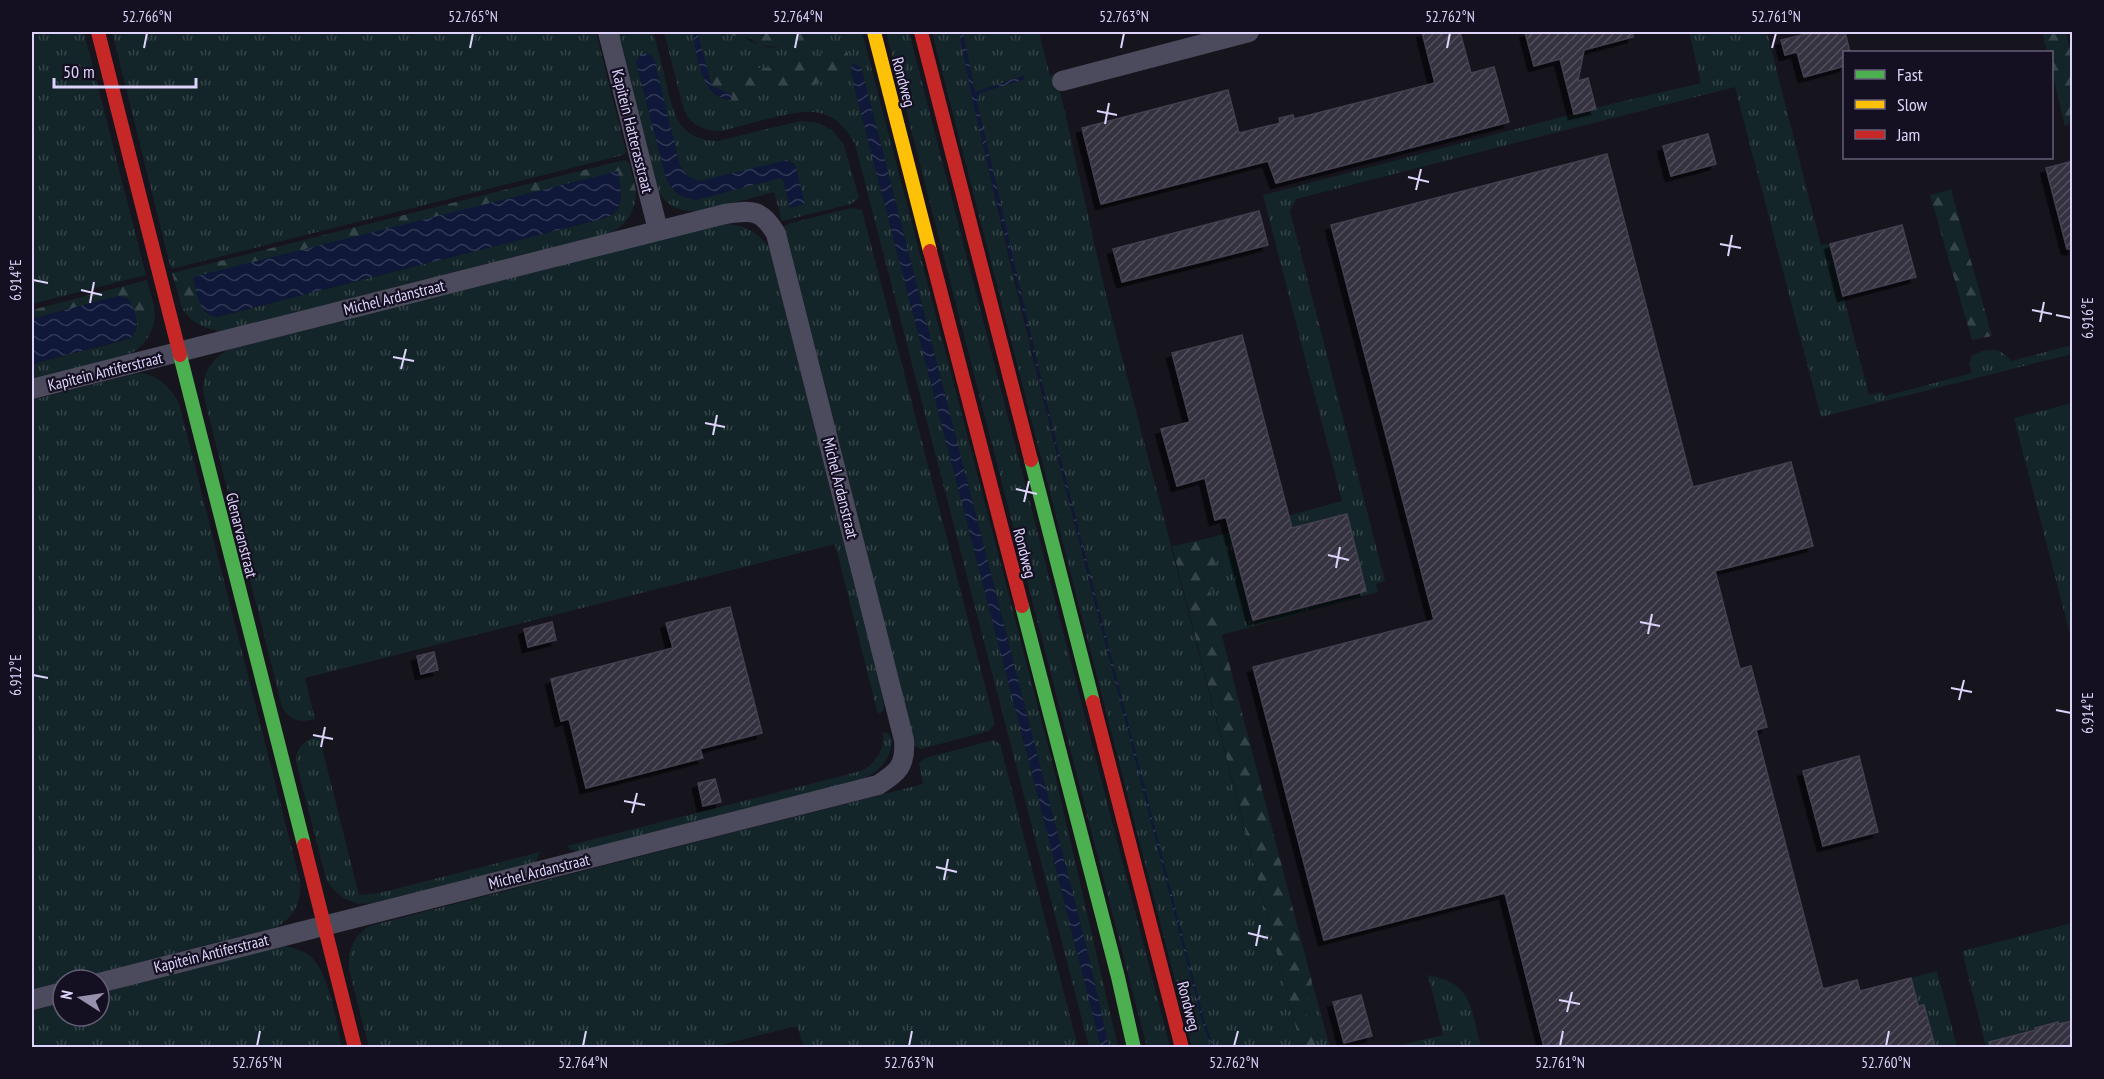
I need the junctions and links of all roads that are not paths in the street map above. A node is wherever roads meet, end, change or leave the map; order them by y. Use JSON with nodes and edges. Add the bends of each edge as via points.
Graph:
{"nodes":[{"id":1,"x":98,"y":32,"type":"edge"},
{"id":2,"x":608,"y":32,"type":"edge"},
{"id":3,"x":874,"y":32,"type":"edge"},
{"id":4,"x":921,"y":32,"type":"edge"},
{"id":5,"x":1249,"y":32,"type":"edge"},
{"id":6,"x":1062,"y":81,"type":"dead end"},
{"id":7,"x":658,"y":230,"type":"junction"},
{"id":8,"x":179,"y":352,"type":"junction"},
{"id":9,"x":32,"y":389,"type":"edge"},
{"id":10,"x":324,"y":924,"type":"junction"},
{"id":11,"x":111,"y":979,"type":"edge"},
{"id":12,"x":51,"y":995,"type":"edge"},
{"id":13,"x":32,"y":1000,"type":"edge"},
{"id":14,"x":355,"y":1047,"type":"edge"},
{"id":15,"x":1134,"y":1047,"type":"edge"},
{"id":16,"x":1182,"y":1047,"type":"edge"}],
"edges":[{"from":1,"to":8,"type":"main road","name":"Glenarvanstraat"},
{"from":2,"to":7,"type":"street","name":"Kapitein Hatterasstraat"},
{"from":3,"to":15,"type":"main road","name":"Rondweg"},
{"from":4,"to":16,"type":"main road","name":"Rondweg"},
{"from":5,"to":6,"type":"street"},
{"from":7,"to":8,"type":"street","name":"Michel Ardanstraat"},
{"from":7,"to":10,"type":"street","name":"Michel Ardanstraat","via":[[725,214],[757,212],[767,218],[776,234],[900,717],[903,762],[895,774],[878,785],[857,791]]},
{"from":8,"to":9,"type":"street","name":"Kapitein Antiferstraat"},
{"from":8,"to":10,"type":"main road","name":"Glenarvanstraat"},
{"from":10,"to":11,"type":"street","name":"Kapitein Antiferstraat"},
{"from":10,"to":14,"type":"main road","name":"Glenarvanstraat"},
{"from":12,"to":13,"type":"street"}]}
